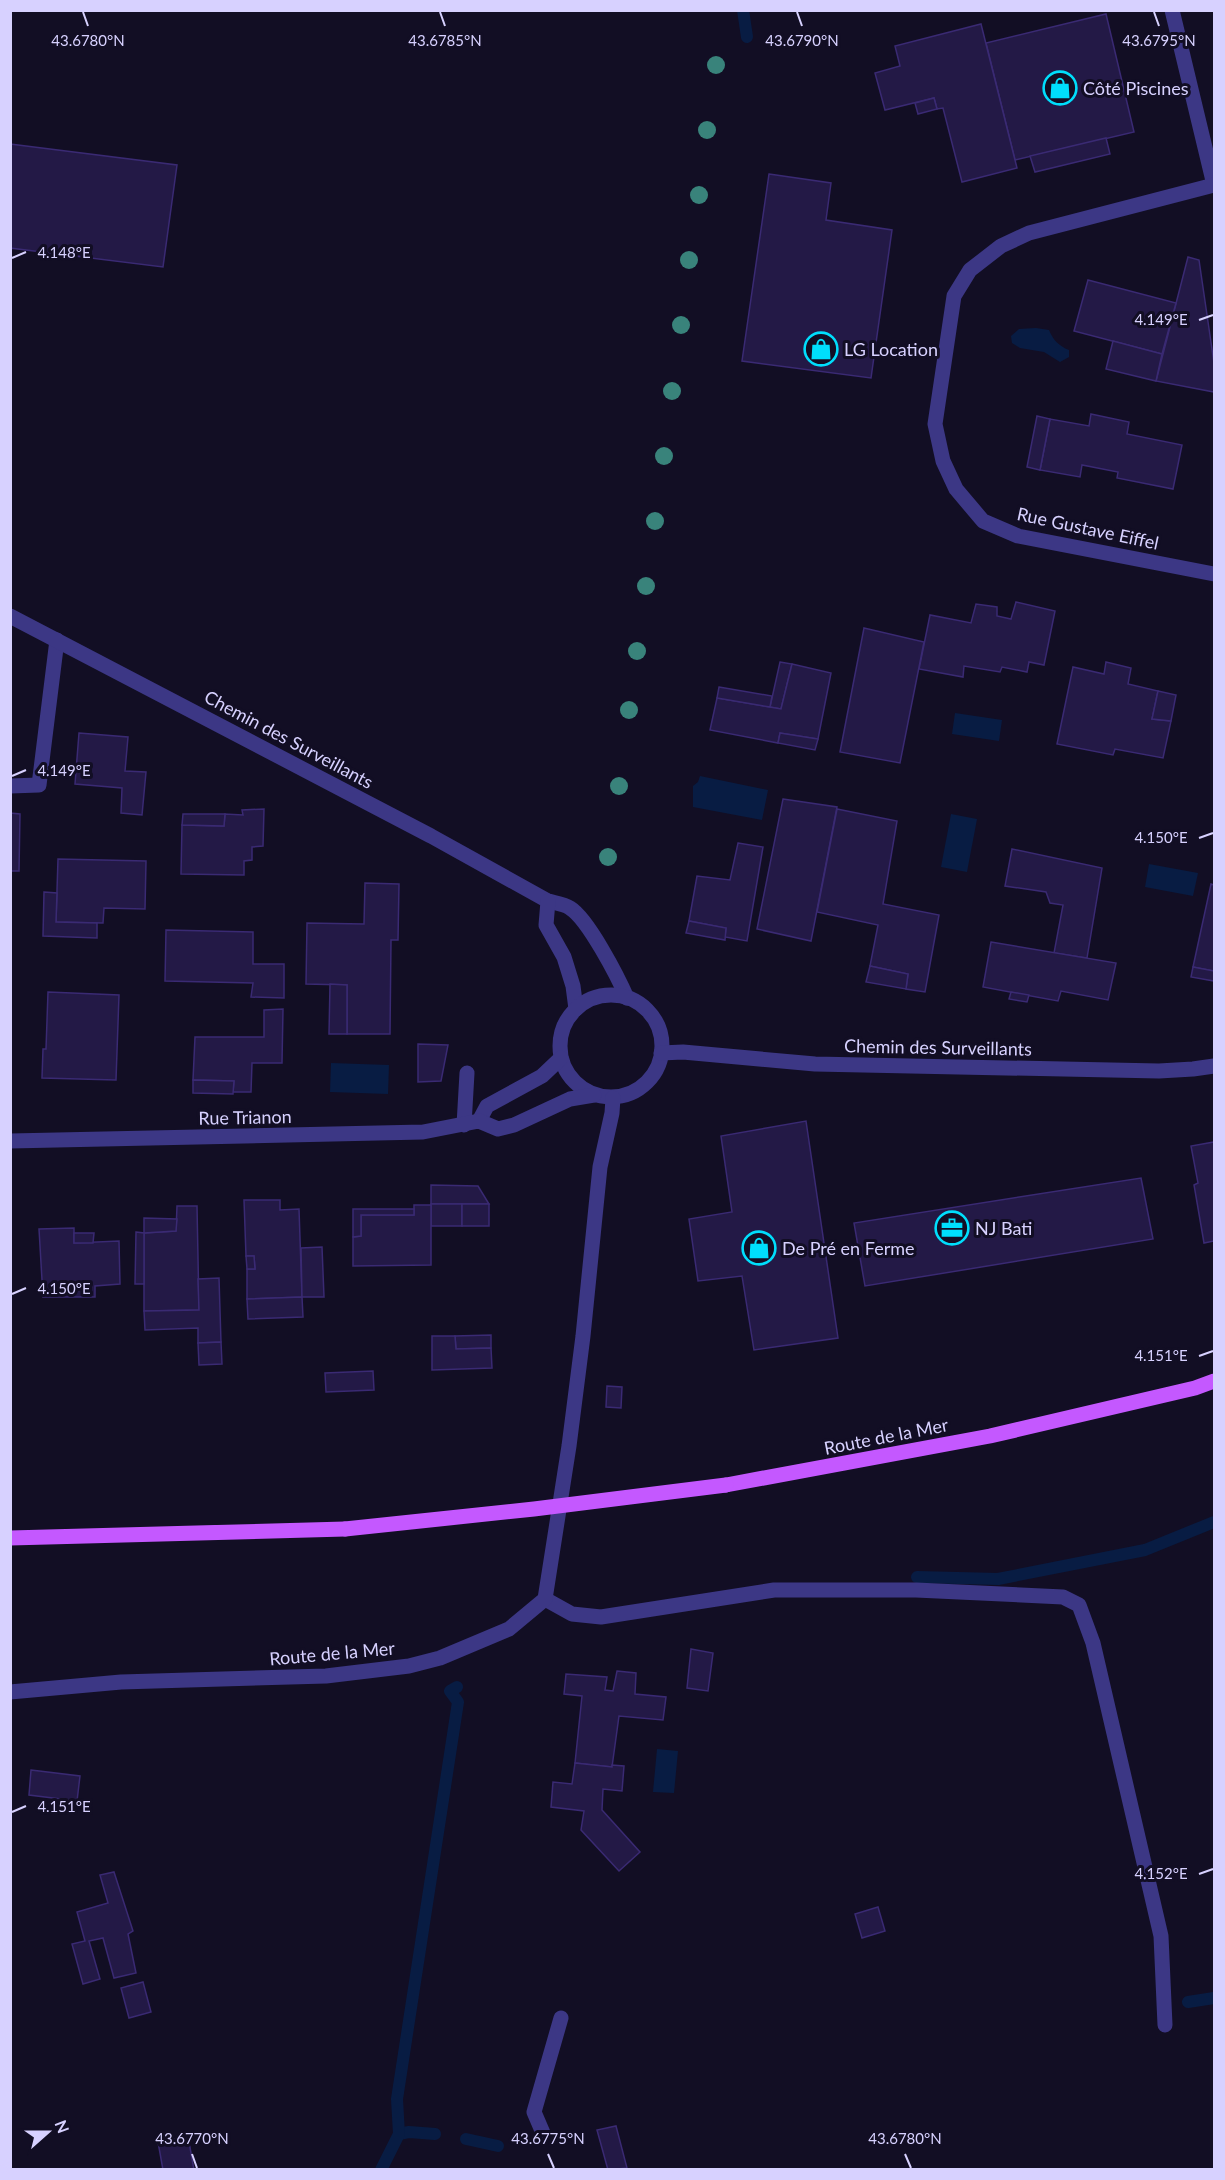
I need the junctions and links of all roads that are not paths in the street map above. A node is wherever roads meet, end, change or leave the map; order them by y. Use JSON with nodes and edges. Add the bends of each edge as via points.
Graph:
{"nodes":[{"id":1,"x":1172,"y":10,"type":"edge"},
{"id":2,"x":1214,"y":185,"type":"edge"},
{"id":3,"x":1215,"y":574,"type":"edge"},
{"id":4,"x":10,"y":616,"type":"edge"},
{"id":5,"x":57,"y":640,"type":"junction"},
{"id":6,"x":10,"y":786,"type":"edge"},
{"id":7,"x":548,"y":901,"type":"junction"},
{"id":8,"x":627,"y":998,"type":"junction"},
{"id":9,"x":576,"y":1009,"type":"junction"},
{"id":10,"x":661,"y":1053,"type":"junction"},
{"id":11,"x":561,"y":1058,"type":"junction"},
{"id":12,"x":1215,"y":1066,"type":"edge"},
{"id":13,"x":467,"y":1073,"type":"dead end"},
{"id":14,"x":594,"y":1095,"type":"junction"},
{"id":15,"x":613,"y":1098,"type":"junction"},
{"id":16,"x":479,"y":1120,"type":"junction"},
{"id":17,"x":464,"y":1125,"type":"junction"},
{"id":18,"x":10,"y":1141,"type":"edge"},
{"id":19,"x":1215,"y":1381,"type":"edge"},
{"id":20,"x":10,"y":1538,"type":"edge"},
{"id":21,"x":545,"y":1599,"type":"junction"},
{"id":22,"x":10,"y":1692,"type":"edge"},
{"id":23,"x":561,"y":2018,"type":"dead end"},
{"id":24,"x":1165,"y":2025,"type":"dead end"},
{"id":25,"x":543,"y":2133,"type":"dead end"}],
"edges":[{"from":1,"to":2,"type":"street"},
{"from":2,"to":3,"type":"street","name":"Rue Gustave Eiffel","via":[[1029,233],[1001,246],[970,270],[954,296],[935,424],[943,461],[956,489],[983,521],[1018,536]]},
{"from":4,"to":5,"type":"street","name":"Chemin des Surveillants"},
{"from":5,"to":6,"type":"street","via":[[39,785]]},
{"from":5,"to":7,"type":"street","name":"Chemin des Surveillants","via":[[421,830]]},
{"from":7,"to":8,"type":"street","name":"Chemin des Surveillants","via":[[569,907],[579,916]]},
{"from":7,"to":9,"type":"street","via":[[546,925],[564,957]]},
{"from":8,"to":9,"type":"street","via":[[600,996]]},
{"from":8,"to":10,"type":"street","via":[[654,1019]]},
{"from":9,"to":11,"type":"street","via":[[562,1032]]},
{"from":10,"to":12,"type":"street","name":"Chemin des Surveillants","via":[[827,1064],[1159,1071]]},
{"from":10,"to":15,"type":"street","via":[[656,1070],[645,1084],[630,1094]]},
{"from":11,"to":14,"type":"street","via":[[568,1074]]},
{"from":11,"to":16,"type":"street","name":"Rue Trianon","via":[[542,1076],[487,1106]]},
{"from":13,"to":17,"type":"street"},
{"from":14,"to":15,"type":"street"},
{"from":14,"to":16,"type":"street","via":[[570,1099],[498,1129]]},
{"from":15,"to":21,"type":"street","via":[[600,1167],[581,1351]]},
{"from":16,"to":17,"type":"street","name":"Rue Trianon"},
{"from":17,"to":18,"type":"street","name":"Rue Trianon","via":[[423,1132]]},
{"from":19,"to":20,"type":"main road","name":"Route de la Mer","bridge":true,"via":[[990,1436],[726,1485],[345,1528]]},
{"from":21,"to":22,"type":"street","name":"Route de la Mer","via":[[509,1629],[440,1658],[409,1666],[326,1676],[121,1682]]},
{"from":21,"to":24,"type":"street","via":[[572,1614],[601,1617],[774,1590],[916,1590],[1063,1597],[1079,1605],[1093,1643],[1161,1936]]},
{"from":23,"to":25,"type":"street","via":[[534,2112]]}]}
